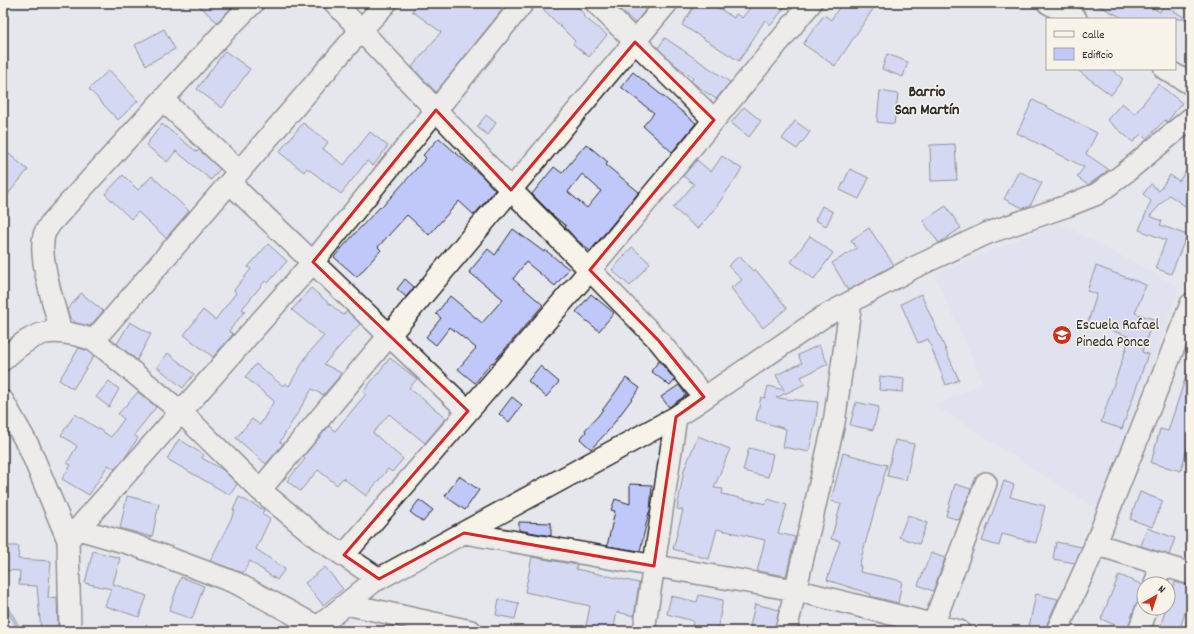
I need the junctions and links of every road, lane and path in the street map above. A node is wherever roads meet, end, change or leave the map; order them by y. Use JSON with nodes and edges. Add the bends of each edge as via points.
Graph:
{"nodes":[{"id":1,"x":252,"y":3,"type":"edge"},
{"id":2,"x":335,"y":3,"type":"edge"},
{"id":3,"x":386,"y":3,"type":"edge"},
{"id":4,"x":523,"y":3,"type":"edge"},
{"id":5,"x":596,"y":3,"type":"edge"},
{"id":6,"x":667,"y":3,"type":"edge"},
{"id":7,"x":811,"y":3,"type":"edge"},
{"id":8,"x":1048,"y":3,"type":"edge"},
{"id":9,"x":1074,"y":18,"type":"edge"},
{"id":10,"x":361,"y":30,"type":"junction"},
{"id":11,"x":635,"y":42,"type":"junction"},
{"id":12,"x":1167,"y":70,"type":"edge"},
{"id":13,"x":1191,"y":84,"type":"edge"},
{"id":14,"x":163,"y":100,"type":"junction"},
{"id":15,"x":436,"y":110,"type":"junction"},
{"id":16,"x":1191,"y":118,"type":"edge"},
{"id":17,"x":714,"y":120,"type":"junction"},
{"id":18,"x":234,"y":177,"type":"junction"},
{"id":19,"x":511,"y":190,"type":"junction"},
{"id":20,"x":313,"y":262,"type":"junction"},
{"id":21,"x":590,"y":270,"type":"junction"},
{"id":22,"x":851,"y":302,"type":"junction"},
{"id":23,"x":1191,"y":304,"type":"edge"},
{"id":24,"x":61,"y":332,"type":"junction"},
{"id":25,"x":390,"y":335,"type":"junction"},
{"id":26,"x":94,"y":340,"type":"junction"},
{"id":27,"x":3,"y":360,"type":"edge"},
{"id":28,"x":704,"y":397,"type":"junction"},
{"id":29,"x":3,"y":401,"type":"edge"},
{"id":30,"x":468,"y":411,"type":"junction"},
{"id":31,"x":182,"y":412,"type":"junction"},
{"id":32,"x":676,"y":417,"type":"junction"},
{"id":33,"x":986,"y":483,"type":"dead end"},
{"id":34,"x":260,"y":490,"type":"junction"},
{"id":35,"x":464,"y":533,"type":"junction"},
{"id":36,"x":73,"y":535,"type":"junction"},
{"id":37,"x":1095,"y":544,"type":"junction"},
{"id":38,"x":344,"y":555,"type":"junction"},
{"id":39,"x":1161,"y":564,"type":"junction"},
{"id":40,"x":654,"y":566,"type":"junction"},
{"id":41,"x":1191,"y":574,"type":"edge"},
{"id":42,"x":1157,"y":576,"type":"edge"},
{"id":43,"x":380,"y":579,"type":"junction"},
{"id":44,"x":795,"y":590,"type":"junction"},
{"id":45,"x":346,"y":604,"type":"junction"},
{"id":46,"x":1144,"y":616,"type":"edge"},
{"id":47,"x":932,"y":628,"type":"edge"},
{"id":48,"x":315,"y":629,"type":"edge"},
{"id":49,"x":70,"y":631,"type":"edge"},
{"id":50,"x":471,"y":631,"type":"edge"},
{"id":51,"x":644,"y":631,"type":"edge"},
{"id":52,"x":786,"y":631,"type":"edge"},
{"id":53,"x":959,"y":631,"type":"edge"},
{"id":54,"x":1057,"y":631,"type":"edge"},
{"id":55,"x":1139,"y":631,"type":"edge"}],
"edges":[{"from":1,"to":14,"type":"street"},
{"from":2,"to":10,"type":"street"},
{"from":3,"to":10,"type":"street"},
{"from":4,"to":15,"type":"street"},
{"from":5,"to":11,"type":"street"},
{"from":6,"to":11,"type":"street"},
{"from":7,"to":17,"type":"street"},
{"from":8,"to":9,"type":"street"},
{"from":10,"to":15,"type":"street"},
{"from":10,"to":18,"type":"street"},
{"from":11,"to":17,"type":"street"},
{"from":11,"to":19,"type":"street"},
{"from":12,"to":13,"type":"street"},
{"from":14,"to":18,"type":"street"},
{"from":14,"to":24,"type":"street","via":[[44,233],[44,264]]},
{"from":15,"to":19,"type":"street"},
{"from":15,"to":20,"type":"street"},
{"from":16,"to":22,"type":"street","via":[[1097,194],[988,233],[913,268]]},
{"from":17,"to":21,"type":"street"},
{"from":18,"to":20,"type":"street"},
{"from":18,"to":26,"type":"street"},
{"from":19,"to":21,"type":"street"},
{"from":19,"to":25,"type":"street"},
{"from":20,"to":25,"type":"street"},
{"from":20,"to":31,"type":"street"},
{"from":21,"to":28,"type":"street","via":[[659,341]]},
{"from":21,"to":30,"type":"street"},
{"from":22,"to":28,"type":"street","via":[[823,317]]},
{"from":22,"to":44,"type":"street","via":[[834,423]]},
{"from":23,"to":37,"type":"street"},
{"from":24,"to":26,"type":"street"},
{"from":24,"to":27,"type":"street","via":[[44,332],[29,339]]},
{"from":25,"to":30,"type":"street"},
{"from":25,"to":34,"type":"street"},
{"from":26,"to":31,"type":"street"},
{"from":28,"to":32,"type":"street"},
{"from":29,"to":36,"type":"street"},
{"from":30,"to":38,"type":"street"},
{"from":31,"to":34,"type":"street"},
{"from":31,"to":36,"type":"street"},
{"from":32,"to":35,"type":"street"},
{"from":32,"to":40,"type":"street"},
{"from":33,"to":47,"type":"street"},
{"from":34,"to":38,"type":"street","via":[[319,539]]},
{"from":35,"to":40,"type":"street"},
{"from":35,"to":43,"type":"street"},
{"from":36,"to":48,"type":"street","via":[[134,545],[236,583]]},
{"from":36,"to":49,"type":"street"},
{"from":37,"to":39,"type":"street"},
{"from":37,"to":54,"type":"street"},
{"from":38,"to":43,"type":"street"},
{"from":39,"to":41,"type":"street"},
{"from":39,"to":42,"type":"street"},
{"from":40,"to":44,"type":"street"},
{"from":40,"to":51,"type":"street"},
{"from":43,"to":45,"type":"street"},
{"from":44,"to":47,"type":"street"},
{"from":44,"to":52,"type":"street"},
{"from":45,"to":48,"type":"street"},
{"from":45,"to":50,"type":"street"},
{"from":46,"to":55,"type":"street"},
{"from":47,"to":53,"type":"street"}]}
